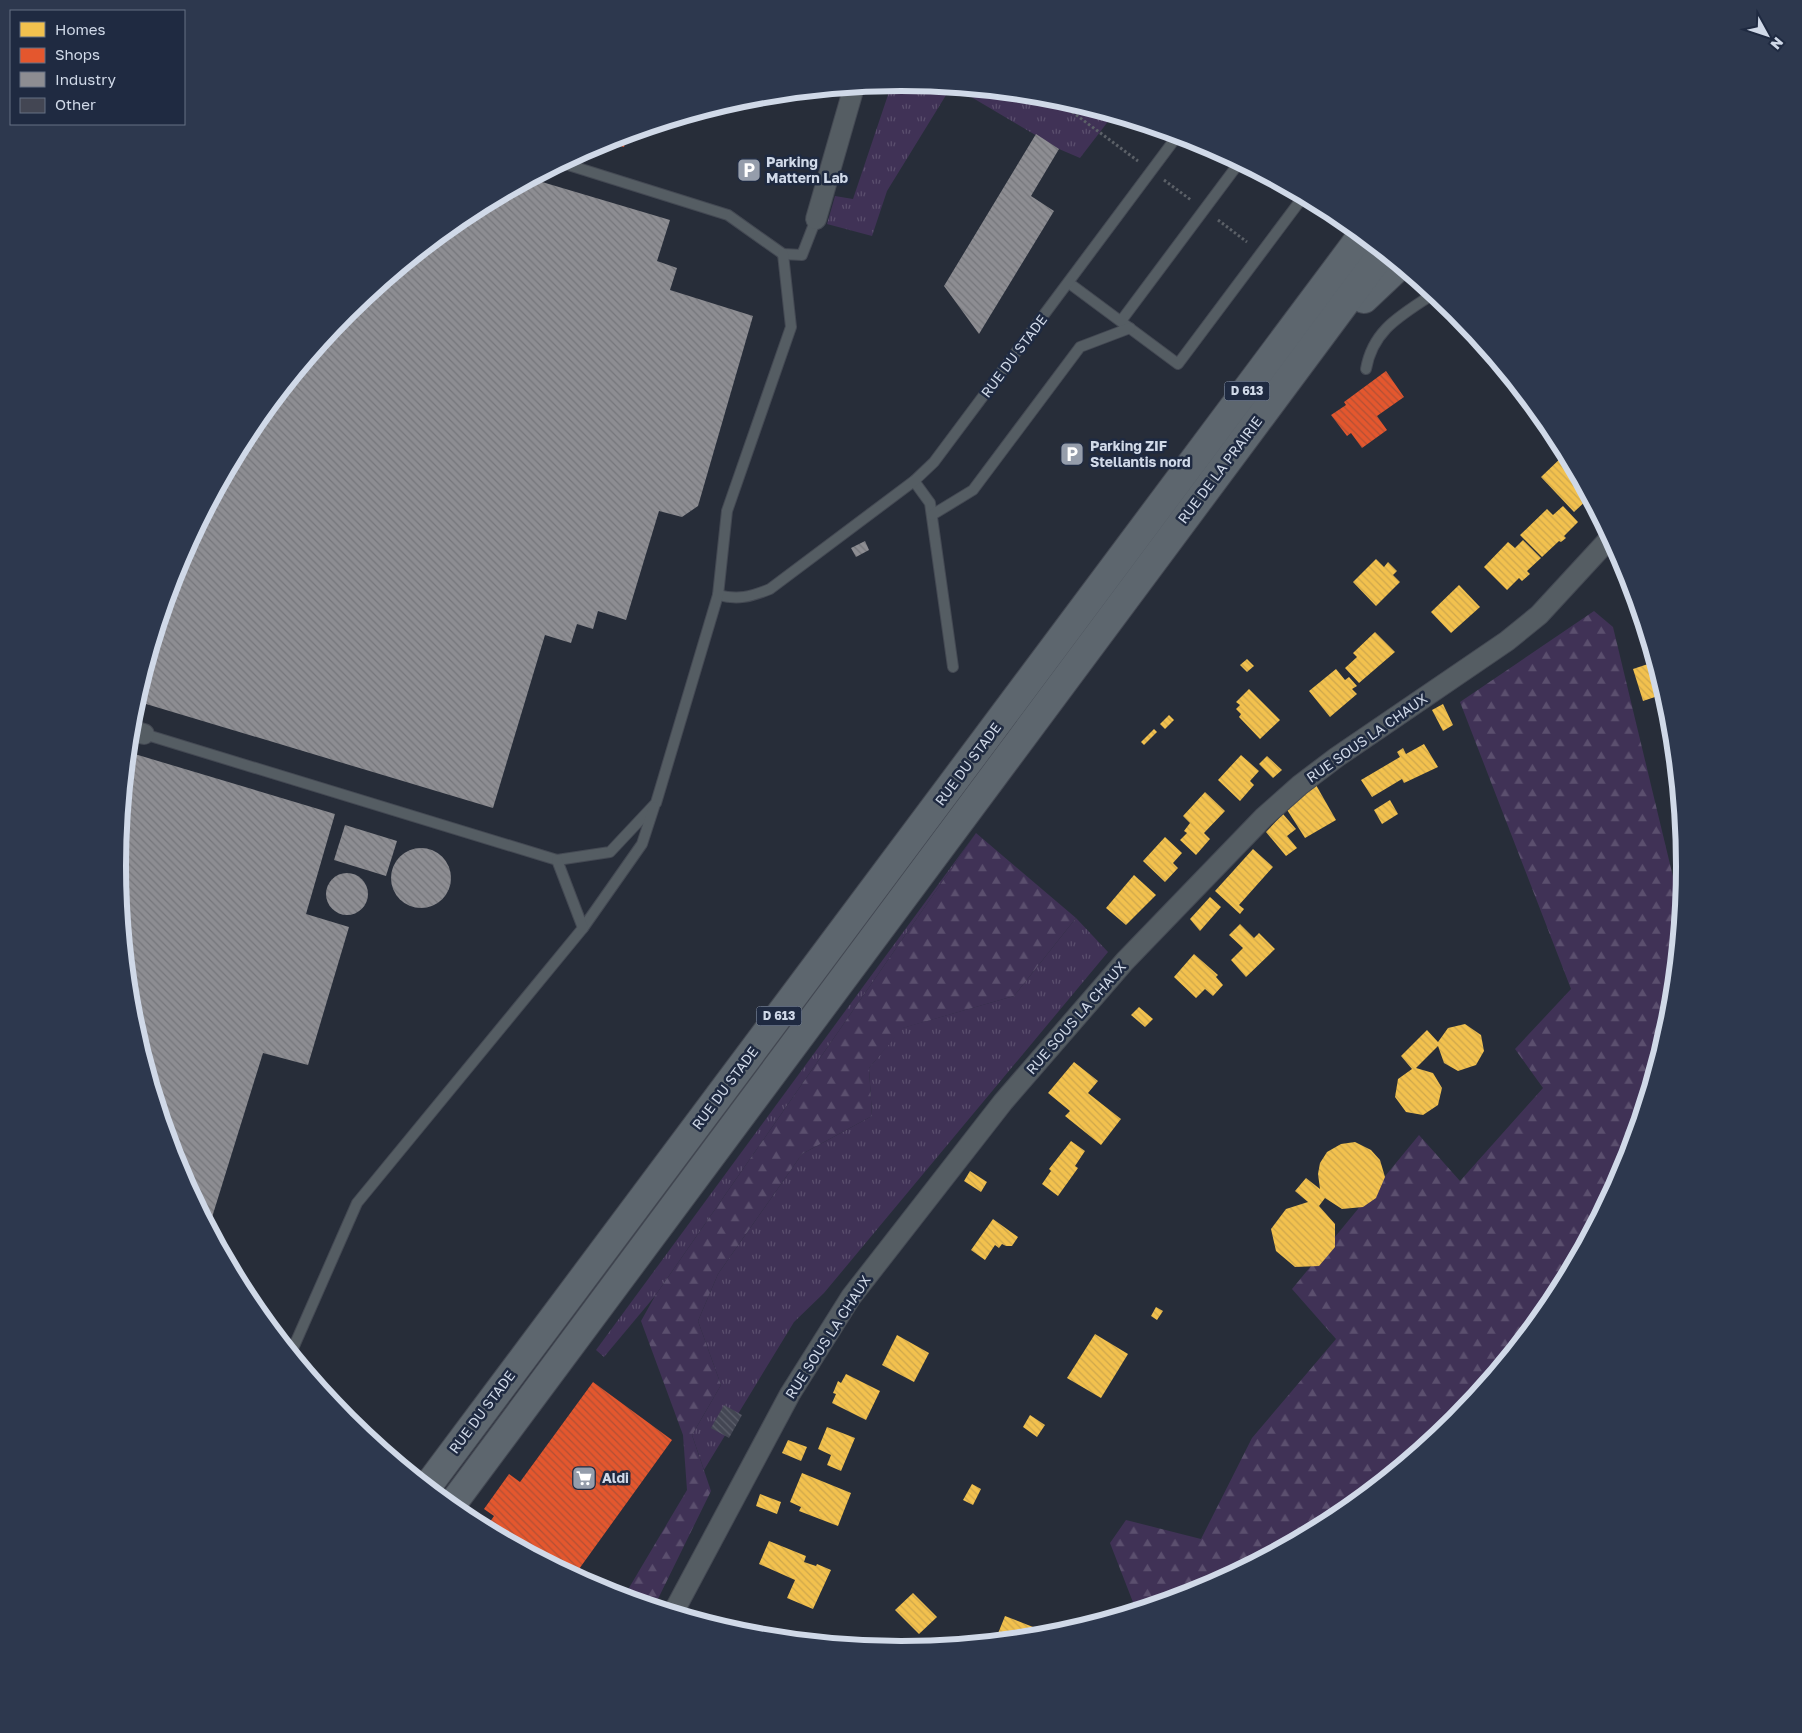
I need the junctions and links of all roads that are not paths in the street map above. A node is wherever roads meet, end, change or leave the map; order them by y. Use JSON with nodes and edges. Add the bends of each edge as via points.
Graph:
{"nodes":[{"id":1,"x":852,"y":93,"type":"edge"},
{"id":2,"x":1174,"y":141,"type":"edge"},
{"id":3,"x":570,"y":166,"type":"edge"},
{"id":4,"x":1236,"y":167,"type":"edge"},
{"id":5,"x":1299,"y":201,"type":"edge"},
{"id":6,"x":816,"y":219,"type":"joint"},
{"id":7,"x":1358,"y":240,"type":"edge"},
{"id":8,"x":783,"y":254,"type":"junction"},
{"id":9,"x":1380,"y":257,"type":"edge"},
{"id":10,"x":1395,"y":270,"type":"edge"},
{"id":11,"x":1069,"y":283,"type":"junction"},
{"id":12,"x":1427,"y":298,"type":"edge"},
{"id":13,"x":1121,"y":321,"type":"junction"},
{"id":14,"x":1130,"y":328,"type":"junction"},
{"id":15,"x":1305,"y":356,"type":"junction"},
{"id":16,"x":1366,"y":369,"type":"dead end"},
{"id":17,"x":914,"y":481,"type":"junction"},
{"id":18,"x":932,"y":515,"type":"junction"},
{"id":19,"x":1605,"y":544,"type":"edge"},
{"id":20,"x":1132,"y":546,"type":"joint"},
{"id":21,"x":1147,"y":568,"type":"joint"},
{"id":22,"x":718,"y":595,"type":"junction"},
{"id":23,"x":953,"y":667,"type":"dead end"},
{"id":24,"x":137,"y":732,"type":"edge"},
{"id":25,"x":656,"y":803,"type":"junction"},
{"id":26,"x":557,"y":860,"type":"junction"},
{"id":27,"x":583,"y":928,"type":"junction"},
{"id":28,"x":293,"y":1347,"type":"edge"},
{"id":29,"x":430,"y":1482,"type":"edge"},
{"id":30,"x":455,"y":1500,"type":"edge"},
{"id":31,"x":676,"y":1608,"type":"edge"}],
"edges":[{"from":1,"to":6,"type":"street"},
{"from":2,"to":11,"type":"lane","name":"RUE DU STADE"},
{"from":3,"to":8,"type":"lane","via":[[728,215]]},
{"from":4,"to":13,"type":"lane"},
{"from":5,"to":14,"type":"lane","via":[[1178,364]]},
{"from":6,"to":8,"type":"lane","via":[[802,255]]},
{"from":7,"to":20,"type":"main road","name":"RUE DE LA PRAIRIE","number":"D 613"},
{"from":8,"to":22,"type":"lane","via":[[790,327],[727,511]]},
{"from":9,"to":15,"type":"main road","name":"RUE DE LA PRAIRIE","number":"D 613"},
{"from":10,"to":15,"type":"main road"},
{"from":11,"to":13,"type":"lane"},
{"from":11,"to":17,"type":"lane","name":"RUE DU STADE","via":[[934,462]]},
{"from":12,"to":16,"type":"lane","via":[[1386,326],[1368,358]]},
{"from":13,"to":14,"type":"lane"},
{"from":14,"to":18,"type":"lane","via":[[1080,347],[973,490]]},
{"from":15,"to":21,"type":"main road","name":"RUE DE LA PRAIRIE","number":"D 613"},
{"from":17,"to":18,"type":"lane","via":[[930,503]]},
{"from":17,"to":22,"type":"lane","name":"RUE DU STADE","via":[[770,588],[749,598]]},
{"from":18,"to":23,"type":"lane"},
{"from":19,"to":31,"type":"street","name":"RUE SOUS LA CHAUX","via":[[1539,615],[1507,641],[1300,785],[1264,817],[1125,961],[1003,1102],[851,1297],[790,1394]]},
{"from":20,"to":29,"type":"main road","name":"RUE DU STADE","number":"D 613"},
{"from":21,"to":30,"type":"main road","name":"RUE DU STADE","number":"D 613"},
{"from":22,"to":25,"type":"lane"},
{"from":24,"to":26,"type":"lane"},
{"from":25,"to":26,"type":"lane","via":[[610,852]]},
{"from":25,"to":27,"type":"lane","via":[[642,844]]},
{"from":26,"to":27,"type":"lane"},
{"from":27,"to":28,"type":"lane","via":[[356,1203]]}]}
